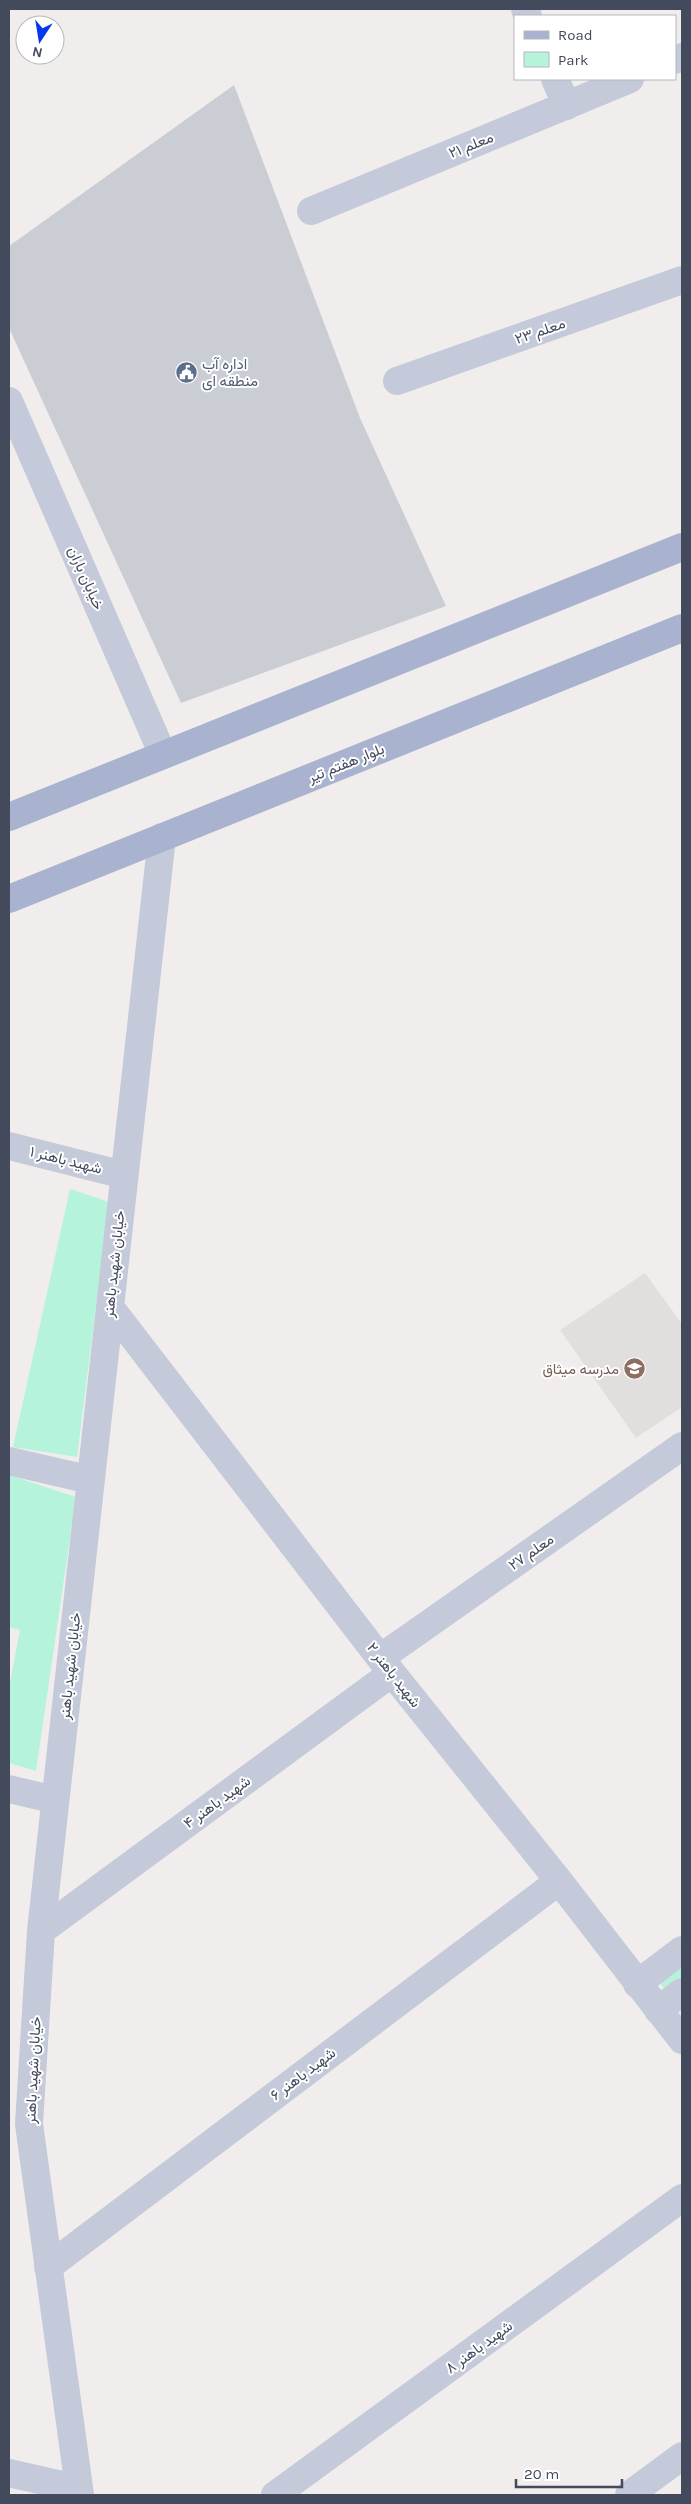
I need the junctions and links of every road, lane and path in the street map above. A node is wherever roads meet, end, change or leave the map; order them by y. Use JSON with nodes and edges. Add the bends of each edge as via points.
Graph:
{"nodes":[{"id":1,"x":555,"y":80,"type":"edge"},
{"id":2,"x":628,"y":80,"type":"edge"},
{"id":3,"x":566,"y":106,"type":"junction"},
{"id":4,"x":311,"y":211,"type":"dead end"},
{"id":5,"x":682,"y":280,"type":"edge"},
{"id":6,"x":397,"y":381,"type":"dead end"},
{"id":7,"x":9,"y":401,"type":"edge"},
{"id":8,"x":682,"y":547,"type":"edge"},
{"id":9,"x":682,"y":628,"type":"edge"},
{"id":10,"x":163,"y":755,"type":"junction"},
{"id":11,"x":9,"y":817,"type":"edge"},
{"id":12,"x":162,"y":837,"type":"junction"},
{"id":13,"x":9,"y":899,"type":"edge"},
{"id":14,"x":9,"y":1146,"type":"edge"},
{"id":15,"x":124,"y":1175,"type":"junction"},
{"id":16,"x":110,"y":1307,"type":"junction"},
{"id":17,"x":682,"y":1446,"type":"edge"},
{"id":18,"x":9,"y":1461,"type":"edge"},
{"id":19,"x":90,"y":1480,"type":"junction"},
{"id":20,"x":386,"y":1665,"type":"junction"},
{"id":21,"x":9,"y":1789,"type":"edge"},
{"id":22,"x":55,"y":1800,"type":"junction"},
{"id":23,"x":559,"y":1881,"type":"junction"},
{"id":24,"x":41,"y":1931,"type":"junction"},
{"id":25,"x":682,"y":1950,"type":"edge"},
{"id":26,"x":637,"y":1984,"type":"junction"},
{"id":27,"x":675,"y":2001,"type":"edge"},
{"id":28,"x":682,"y":2040,"type":"edge"},
{"id":29,"x":20,"y":2134,"type":"edge"},
{"id":30,"x":682,"y":2198,"type":"edge"},
{"id":31,"x":48,"y":2267,"type":"junction"},
{"id":32,"x":682,"y":2456,"type":"edge"},
{"id":33,"x":9,"y":2473,"type":"edge"},
{"id":34,"x":79,"y":2492,"type":"edge"},
{"id":35,"x":275,"y":2495,"type":"edge"},
{"id":36,"x":629,"y":2495,"type":"edge"}],
"edges":[{"from":1,"to":3,"type":"street"},
{"from":2,"to":3,"type":"street","name":"معلم ۲۱"},
{"from":3,"to":4,"type":"street","name":"معلم ۲۱"},
{"from":5,"to":6,"type":"street","name":"معلم ۲۳"},
{"from":7,"to":10,"type":"street","name":"خیابان باران"},
{"from":8,"to":10,"type":"main road"},
{"from":9,"to":12,"type":"main road","name":"بلوار هفتم تیر"},
{"from":10,"to":11,"type":"main road"},
{"from":12,"to":13,"type":"main road","name":"بلوار هفتم تیر"},
{"from":12,"to":15,"type":"street","name":"خیابان شهید باهنر"},
{"from":14,"to":15,"type":"street","name":"شهید باهنر ۱"},
{"from":15,"to":16,"type":"street","name":"خیابان شهید باهنر"},
{"from":16,"to":19,"type":"street","name":"خیابان شهید باهنر"},
{"from":16,"to":20,"type":"street","name":"شهید باهنر ۲"},
{"from":17,"to":20,"type":"street","name":"معلم ۲۷"},
{"from":18,"to":19,"type":"street"},
{"from":19,"to":22,"type":"street","name":"خیابان شهید باهنر"},
{"from":20,"to":23,"type":"street","name":"شهید باهنر ۲"},
{"from":20,"to":24,"type":"street","name":"شهید باهنر ۴"},
{"from":21,"to":22,"type":"street"},
{"from":22,"to":24,"type":"street","name":"خیابان شهید باهنر"},
{"from":23,"to":26,"type":"street","name":"شهید باهنر ۲"},
{"from":23,"to":31,"type":"street","name":"شهید باهنر ۶"},
{"from":24,"to":29,"type":"street","name":"خیابان شهید باهنر","via":[[30,2124]]},
{"from":25,"to":26,"type":"street"},
{"from":26,"to":27,"type":"street","name":"شهید باهنر ۲"},
{"from":27,"to":28,"type":"street","name":"شهید باهنر ۲"},
{"from":29,"to":31,"type":"street","name":"خیابان شهید باهنر"},
{"from":30,"to":35,"type":"street","name":"شهید باهنر ۸"},
{"from":31,"to":34,"type":"street","name":"خیابان شهید باهنر"},
{"from":32,"to":36,"type":"street"},
{"from":33,"to":34,"type":"street"}]}
